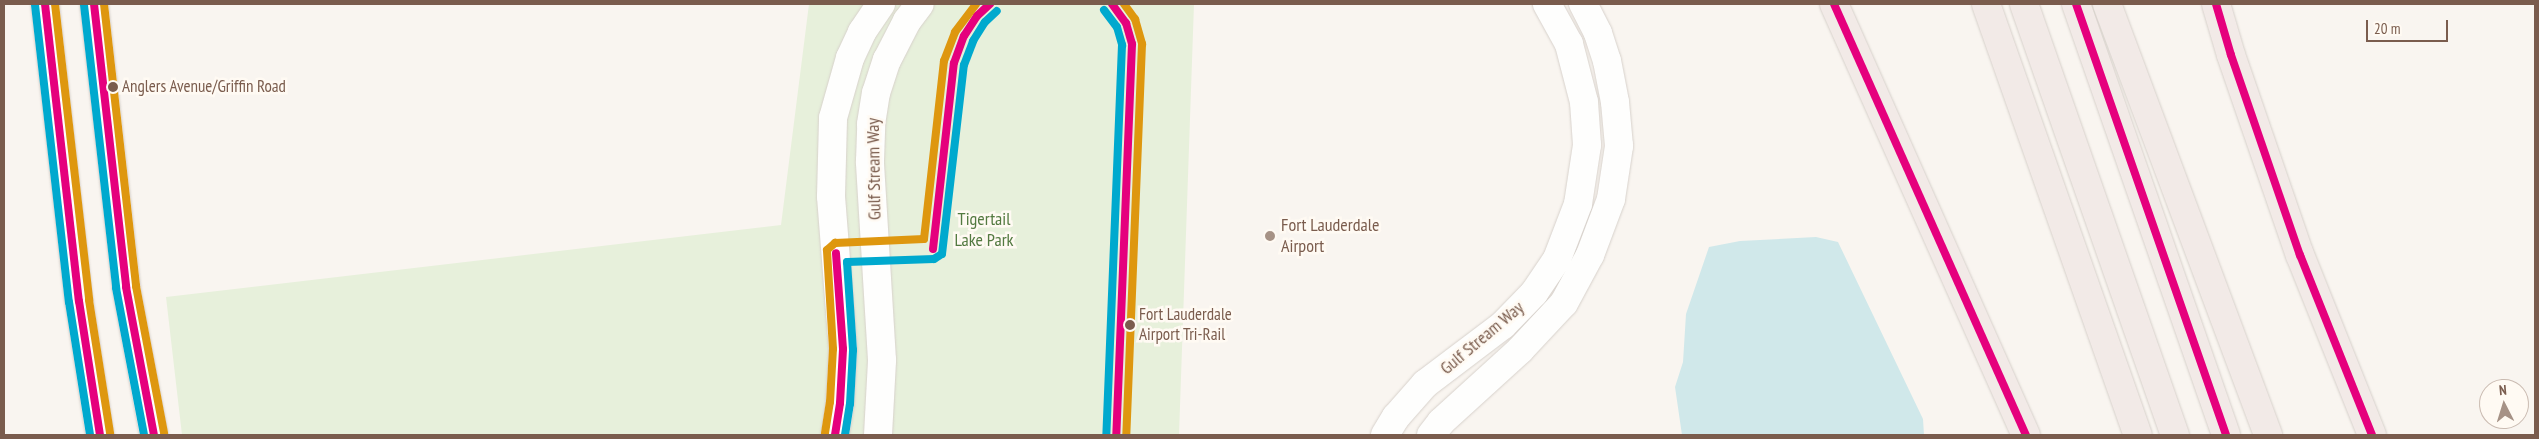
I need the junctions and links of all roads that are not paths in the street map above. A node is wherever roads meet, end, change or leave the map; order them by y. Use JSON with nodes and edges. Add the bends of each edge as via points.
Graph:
{"nodes":[{"id":1,"x":45,"y":4,"type":"edge"},
{"id":2,"x":94,"y":4,"type":"edge"},
{"id":3,"x":880,"y":4,"type":"edge"},
{"id":4,"x":920,"y":4,"type":"edge"},
{"id":5,"x":1546,"y":4,"type":"edge"},
{"id":6,"x":1583,"y":4,"type":"edge"},
{"id":7,"x":1834,"y":4,"type":"edge"},
{"id":8,"x":1986,"y":4,"type":"edge"},
{"id":9,"x":2024,"y":4,"type":"edge"},
{"id":10,"x":2076,"y":4,"type":"edge"},
{"id":11,"x":2106,"y":4,"type":"edge"},
{"id":12,"x":2216,"y":4,"type":"edge"},
{"id":13,"x":100,"y":435,"type":"edge"},
{"id":14,"x":154,"y":435,"type":"edge"},
{"id":15,"x":835,"y":435,"type":"edge"},
{"id":16,"x":878,"y":435,"type":"edge"},
{"id":17,"x":1385,"y":435,"type":"edge"},
{"id":18,"x":1431,"y":435,"type":"edge"},
{"id":19,"x":2026,"y":435,"type":"edge"},
{"id":20,"x":2138,"y":435,"type":"edge"},
{"id":21,"x":2176,"y":435,"type":"edge"},
{"id":22,"x":2226,"y":435,"type":"edge"},
{"id":23,"x":2268,"y":435,"type":"edge"},
{"id":24,"x":2372,"y":435,"type":"edge"}],
"edges":[{"from":1,"to":13,"type":"street","via":[[79,301]]},
{"from":2,"to":14,"type":"street","via":[[126,287]]},
{"from":3,"to":15,"type":"street","via":[[850,58],[833,118],[831,196],[843,349]]},
{"from":4,"to":16,"type":"street","name":"Gulf Stream Way","via":[[906,21],[887,60],[876,92],[871,124],[870,161],[882,360]]},
{"from":5,"to":17,"type":"street","name":"Gulf Stream Way","via":[[1569,44],[1584,102],[1587,145],[1575,213],[1557,259],[1534,294],[1503,325],[1425,384]]},
{"from":6,"to":18,"type":"street","name":"Gulf Stream Way","via":[[1598,33],[1615,102],[1619,146],[1611,199],[1590,255],[1564,303],[1520,350],[1440,422]]},
{"from":7,"to":19,"type":"highway"},
{"from":8,"to":20,"type":"highway"},
{"from":9,"to":21,"type":"highway"},
{"from":10,"to":22,"type":"highway"},
{"from":11,"to":23,"type":"highway"},
{"from":12,"to":24,"type":"highway","via":[[2300,255]]}]}
